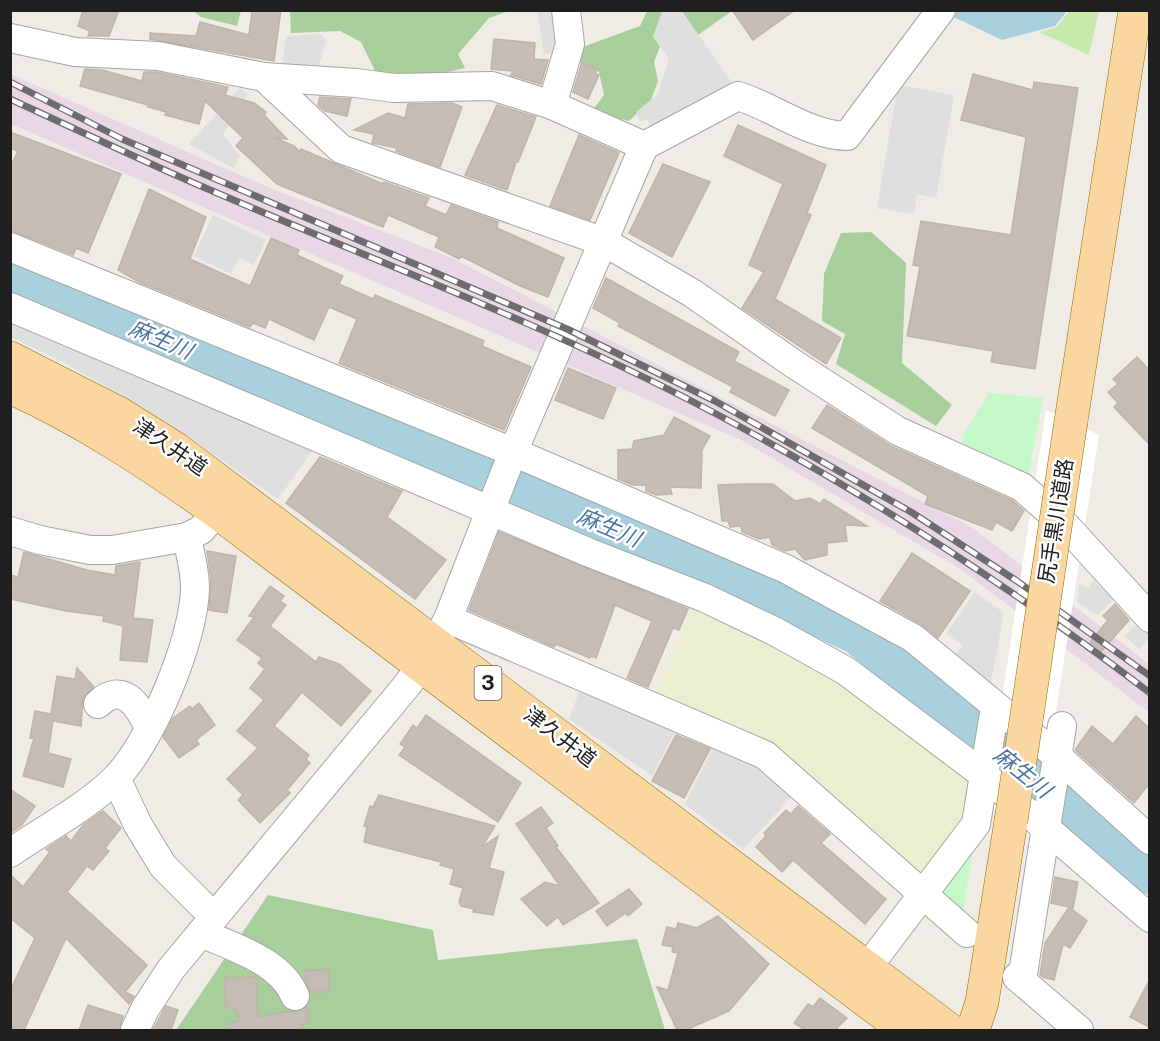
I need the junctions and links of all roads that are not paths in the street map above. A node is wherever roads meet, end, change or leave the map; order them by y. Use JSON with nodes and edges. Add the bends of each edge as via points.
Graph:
{"nodes":[{"id":1,"x":566,"y":10,"type":"edge"},
{"id":2,"x":941,"y":10,"type":"edge"},
{"id":3,"x":1135,"y":10,"type":"edge"},
{"id":4,"x":10,"y":38,"type":"edge"},
{"id":5,"x":264,"y":76,"type":"junction"},
{"id":6,"x":552,"y":105,"type":"junction"},
{"id":7,"x":644,"y":146,"type":"junction"},
{"id":8,"x":603,"y":242,"type":"junction"},
{"id":9,"x":10,"y":247,"type":"edge"},
{"id":10,"x":10,"y":307,"type":"edge"},
{"id":11,"x":10,"y":358,"type":"edge"},
{"id":12,"x":10,"y":387,"type":"edge"},
{"id":13,"x":510,"y":461,"type":"junction"},
{"id":14,"x":494,"y":503,"type":"junction"},
{"id":15,"x":217,"y":512,"type":"junction"},
{"id":16,"x":10,"y":531,"type":"edge"},
{"id":17,"x":187,"y":537,"type":"junction"},
{"id":18,"x":1149,"y":618,"type":"edge"},
{"id":19,"x":434,"y":643,"type":"junction"},
{"id":20,"x":98,"y":704,"type":"dead end"},
{"id":21,"x":993,"y":716,"type":"junction"},
{"id":22,"x":1062,"y":726,"type":"dead end"},
{"id":23,"x":149,"y":728,"type":"junction"},
{"id":24,"x":1055,"y":767,"type":"junction"},
{"id":25,"x":984,"y":770,"type":"junction"},
{"id":26,"x":116,"y":778,"type":"junction"},
{"id":27,"x":1046,"y":826,"type":"junction"},
{"id":28,"x":1149,"y":840,"type":"edge"},
{"id":29,"x":10,"y":854,"type":"edge"},
{"id":30,"x":923,"y":894,"type":"junction"},
{"id":31,"x":1149,"y":918,"type":"edge"},
{"id":32,"x":207,"y":925,"type":"junction"},
{"id":33,"x":968,"y":933,"type":"dead end"},
{"id":34,"x":867,"y":968,"type":"junction"},
{"id":35,"x":295,"y":996,"type":"dead end"},
{"id":36,"x":135,"y":1030,"type":"edge"},
{"id":37,"x":905,"y":1030,"type":"edge"},
{"id":38,"x":950,"y":1030,"type":"edge"},
{"id":39,"x":973,"y":1030,"type":"edge"},
{"id":40,"x":1080,"y":1030,"type":"edge"}],
"edges":[{"from":1,"to":6,"type":"street","via":[[570,44]]},
{"from":2,"to":7,"type":"street","via":[[847,136],[828,135],[738,96]]},
{"from":3,"to":39,"type":"main road","name":"尻手黒川道路","bridge":true,"via":[[1011,821],[982,1002]]},
{"from":4,"to":5,"type":"street","via":[[75,52],[158,56]]},
{"from":5,"to":6,"type":"street","via":[[393,88],[492,86]]},
{"from":5,"to":8,"type":"street","via":[[341,149]]},
{"from":6,"to":7,"type":"street"},
{"from":7,"to":8,"type":"street"},
{"from":8,"to":13,"type":"street"},
{"from":8,"to":18,"type":"street","via":[[692,293],[897,431],[1032,494]]},
{"from":9,"to":13,"type":"street"},
{"from":10,"to":14,"type":"street"},
{"from":11,"to":19,"type":"main road","name":"津久井道","number":"3","via":[[120,414],[176,449]]},
{"from":12,"to":15,"type":"main road","name":"津久井道","number":"3","via":[[107,437]]},
{"from":13,"to":14,"type":"street"},
{"from":13,"to":21,"type":"street","via":[[786,569],[913,638]]},
{"from":14,"to":19,"type":"street"},
{"from":14,"to":25,"type":"street","via":[[776,632],[846,671]]},
{"from":15,"to":17,"type":"street","via":[[201,530]]},
{"from":15,"to":19,"type":"main road","name":"津久井道","number":"3"},
{"from":16,"to":17,"type":"street","via":[[90,550]]},
{"from":17,"to":23,"type":"street","via":[[194,604],[174,678]]},
{"from":19,"to":30,"type":"street","via":[[765,755]]},
{"from":19,"to":32,"type":"street"},
{"from":19,"to":34,"type":"main road","name":"津久井道","number":"3"},
{"from":19,"to":37,"type":"main road","name":"津久井道","number":"3"},
{"from":20,"to":23,"type":"street","via":[[109,696],[126,696],[137,705]]},
{"from":21,"to":24,"type":"street"},
{"from":21,"to":25,"type":"street"},
{"from":22,"to":24,"type":"street"},
{"from":23,"to":26,"type":"street"},
{"from":24,"to":27,"type":"street"},
{"from":24,"to":28,"type":"street"},
{"from":25,"to":27,"type":"street"},
{"from":25,"to":30,"type":"street","via":[[976,824]]},
{"from":26,"to":29,"type":"street"},
{"from":26,"to":32,"type":"street","via":[[162,866]]},
{"from":27,"to":31,"type":"street"},
{"from":27,"to":40,"type":"street","via":[[1019,978]]},
{"from":30,"to":33,"type":"street"},
{"from":30,"to":34,"type":"street"},
{"from":32,"to":35,"type":"street","via":[[278,972],[290,982]]},
{"from":32,"to":36,"type":"street","via":[[171,969]]},
{"from":34,"to":38,"type":"main road","name":"津久井道","number":"3"}]}
